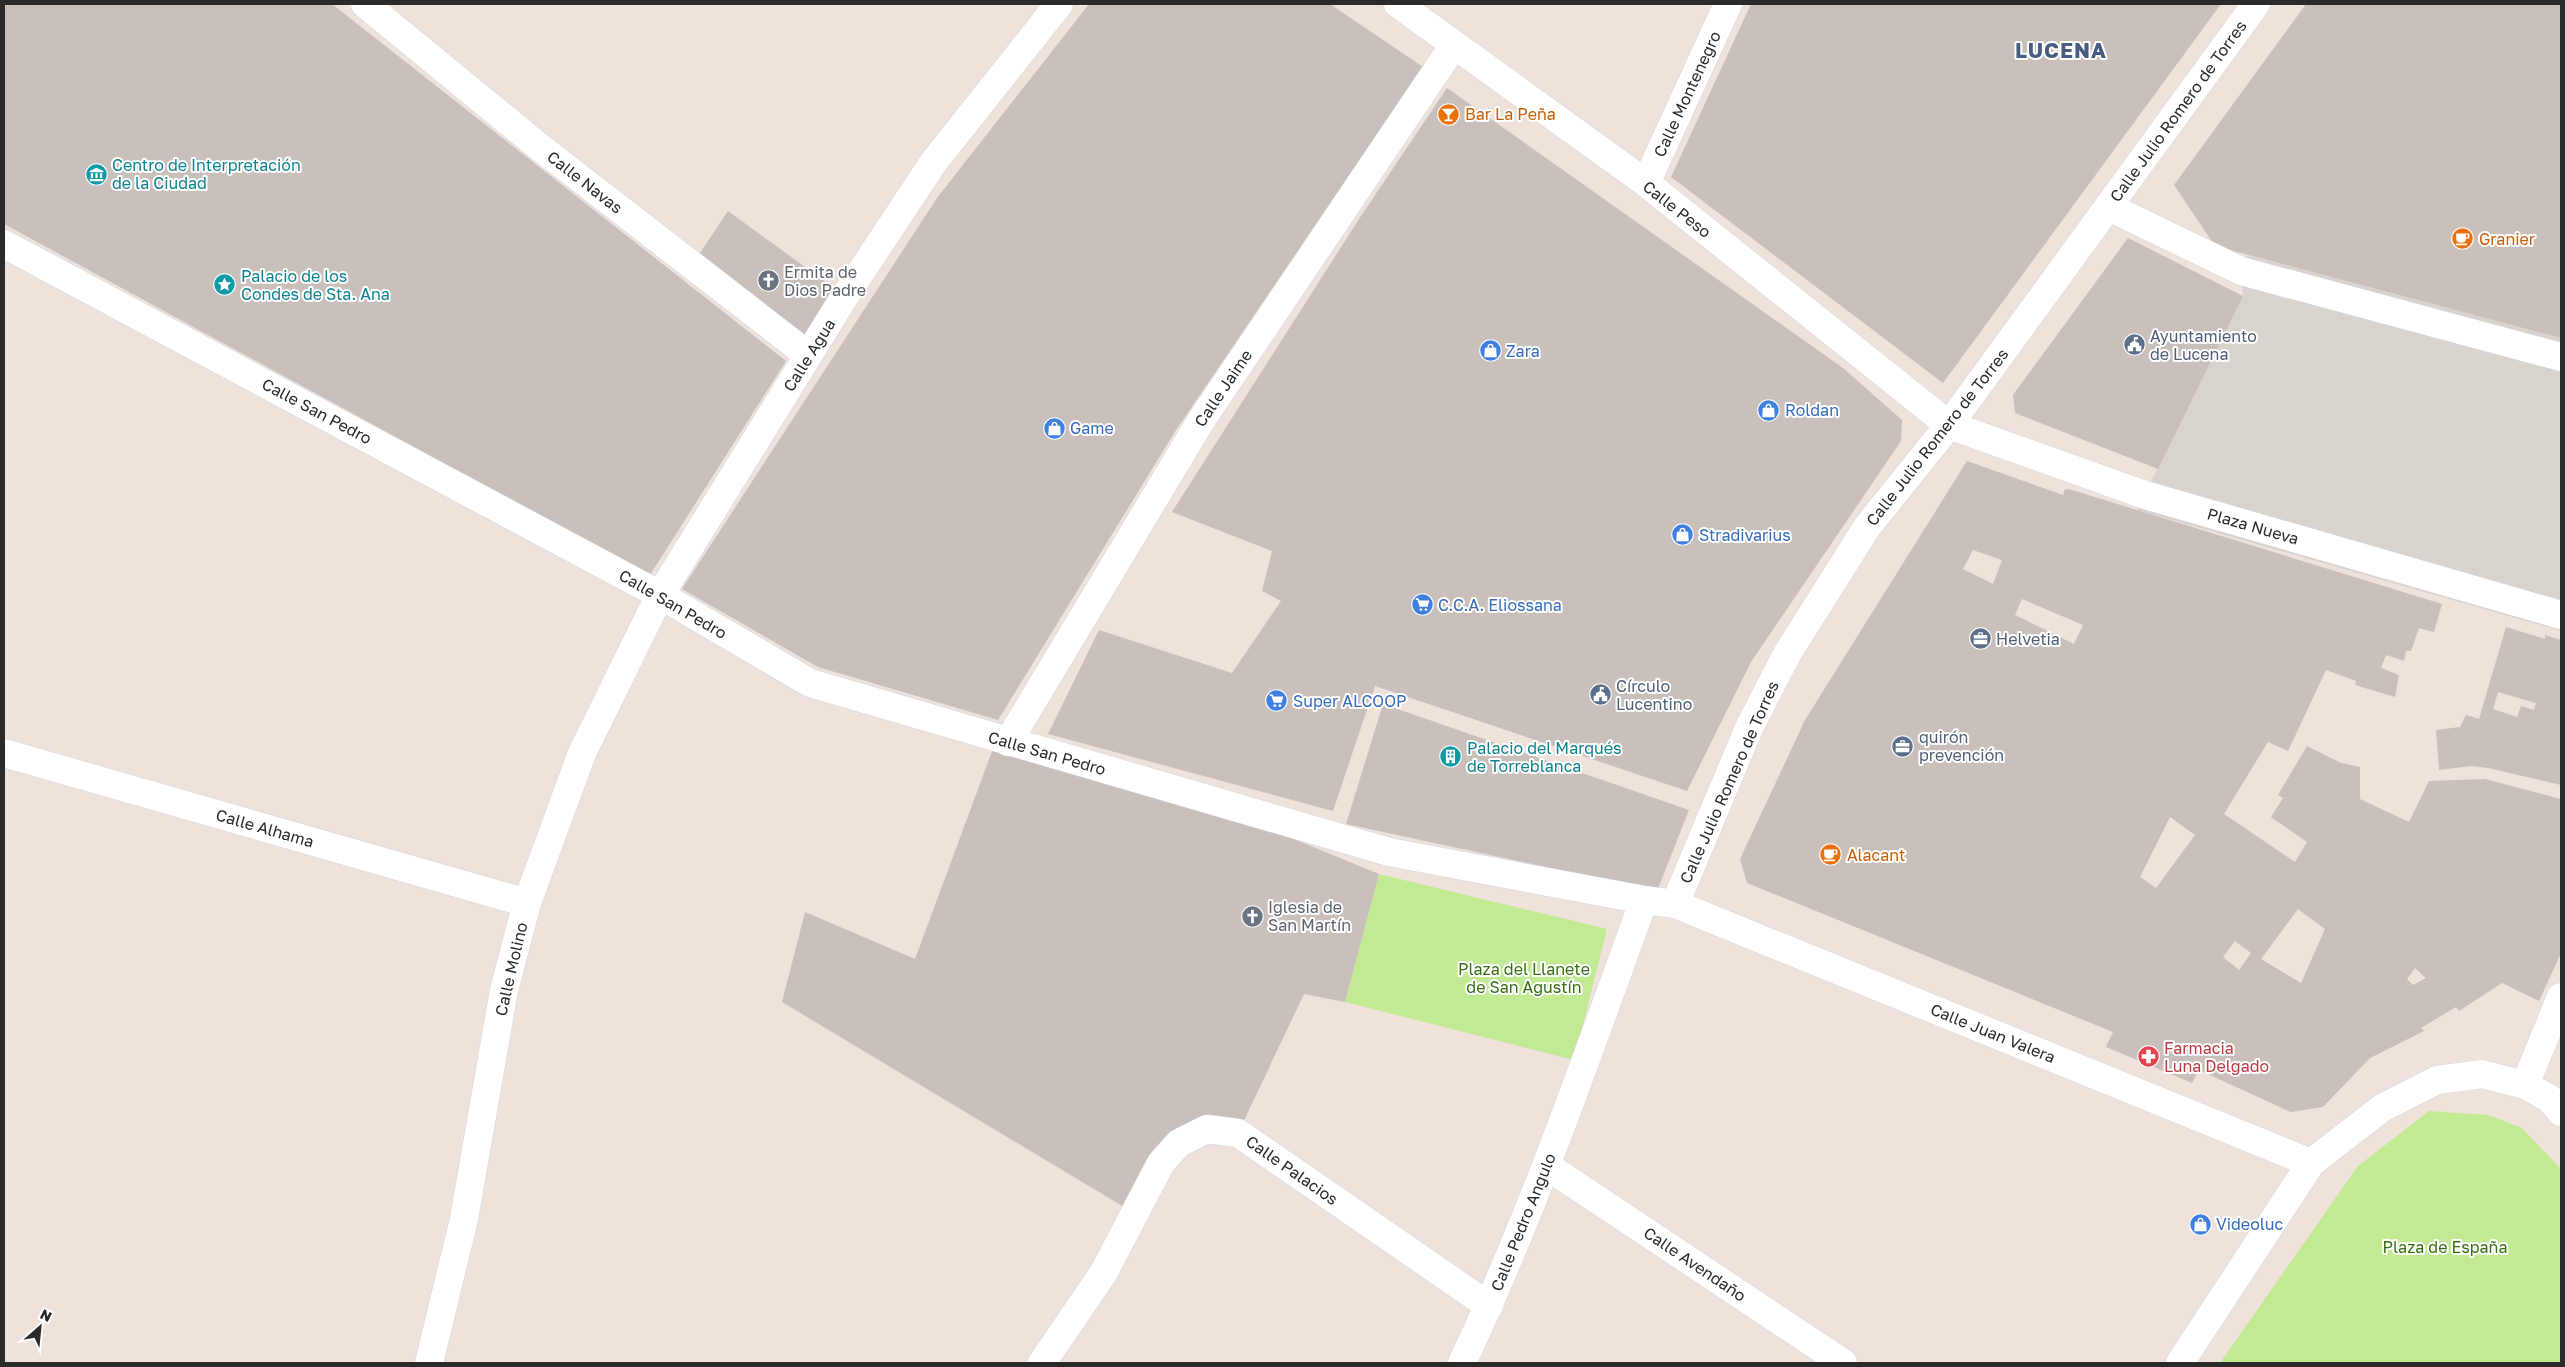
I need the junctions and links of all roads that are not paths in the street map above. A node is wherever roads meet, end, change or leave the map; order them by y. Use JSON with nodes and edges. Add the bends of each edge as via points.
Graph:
{"nodes":[{"id":1,"x":365,"y":4,"type":"edge"},
{"id":2,"x":1059,"y":4,"type":"edge"},
{"id":3,"x":1398,"y":4,"type":"edge"},
{"id":4,"x":1728,"y":4,"type":"edge"},
{"id":5,"x":2256,"y":4,"type":"edge"},
{"id":6,"x":1454,"y":45,"type":"junction"},
{"id":7,"x":1646,"y":183,"type":"junction"},
{"id":8,"x":2109,"y":207,"type":"junction"},
{"id":9,"x":4,"y":244,"type":"edge"},
{"id":10,"x":808,"y":355,"type":"junction"},
{"id":11,"x":2561,"y":357,"type":"edge"},
{"id":12,"x":1949,"y":426,"type":"junction"},
{"id":13,"x":660,"y":595,"type":"junction"},
{"id":14,"x":2561,"y":615,"type":"edge"},
{"id":15,"x":1008,"y":742,"type":"junction"},
{"id":16,"x":4,"y":753,"type":"edge"},
{"id":17,"x":1644,"y":900,"type":"junction"},
{"id":18,"x":527,"y":903,"type":"junction"},
{"id":19,"x":1675,"y":904,"type":"junction"},
{"id":20,"x":2561,"y":997,"type":"edge"},
{"id":21,"x":2525,"y":1084,"type":"junction"},
{"id":22,"x":2561,"y":1112,"type":"edge"},
{"id":23,"x":2311,"y":1163,"type":"junction"},
{"id":24,"x":1547,"y":1166,"type":"junction"},
{"id":25,"x":1489,"y":1306,"type":"junction"},
{"id":26,"x":429,"y":1363,"type":"edge"},
{"id":27,"x":1042,"y":1363,"type":"edge"},
{"id":28,"x":1462,"y":1363,"type":"edge"},
{"id":29,"x":1843,"y":1363,"type":"edge"},
{"id":30,"x":2180,"y":1363,"type":"edge"}],
"edges":[{"from":1,"to":10,"type":"street","name":"Calle Navas","via":[[537,145]]},
{"from":2,"to":10,"type":"street","name":"Calle Agua","via":[[933,163]]},
{"from":3,"to":6,"type":"street","name":"Calle Peso"},
{"from":4,"to":7,"type":"street","name":"Calle Montenegro"},
{"from":5,"to":8,"type":"street","name":"Calle Julio Romero de Torres"},
{"from":6,"to":7,"type":"street","name":"Calle Peso"},
{"from":6,"to":15,"type":"street","name":"Calle Jaime","via":[[1202,419]]},
{"from":7,"to":12,"type":"street","name":"Calle Peso"},
{"from":8,"to":11,"type":"street","via":[[2241,271]]},
{"from":8,"to":12,"type":"street","name":"Calle Julio Romero de Torres"},
{"from":9,"to":13,"type":"street","name":"Calle San Pedro"},
{"from":10,"to":13,"type":"street","name":"Calle Agua"},
{"from":12,"to":14,"type":"street","name":"Plaza Nueva","via":[[2146,495]]},
{"from":12,"to":19,"type":"street","name":"Calle Julio Romero de Torres","via":[[1867,527],[1787,654],[1749,728]]},
{"from":13,"to":15,"type":"street","name":"Calle San Pedro","via":[[810,683]]},
{"from":13,"to":18,"type":"street","name":"Calle Molino","via":[[582,753]]},
{"from":15,"to":17,"type":"street","name":"Calle San Pedro","via":[[1389,852]]},
{"from":16,"to":18,"type":"street","name":"Calle Alhama"},
{"from":17,"to":19,"type":"street"},
{"from":17,"to":24,"type":"street","name":"Calle Pedro Angulo"},
{"from":18,"to":26,"type":"street","name":"Calle Molino","via":[[504,990],[464,1219]]},
{"from":19,"to":23,"type":"street","name":"Calle Juan Valera"},
{"from":20,"to":21,"type":"street"},
{"from":21,"to":22,"type":"street","via":[[2550,1099]]},
{"from":21,"to":23,"type":"street","via":[[2482,1074],[2437,1080],[2382,1108]]},
{"from":23,"to":30,"type":"street"},
{"from":24,"to":25,"type":"street","name":"Calle Pedro Angulo"},
{"from":24,"to":29,"type":"street","name":"Calle Avendaño"},
{"from":25,"to":27,"type":"street","name":"Calle Palacios","via":[[1238,1133],[1207,1129],[1179,1143],[1161,1163],[1104,1272]]},
{"from":25,"to":28,"type":"street","name":"Calle Pedro Angulo"}]}
